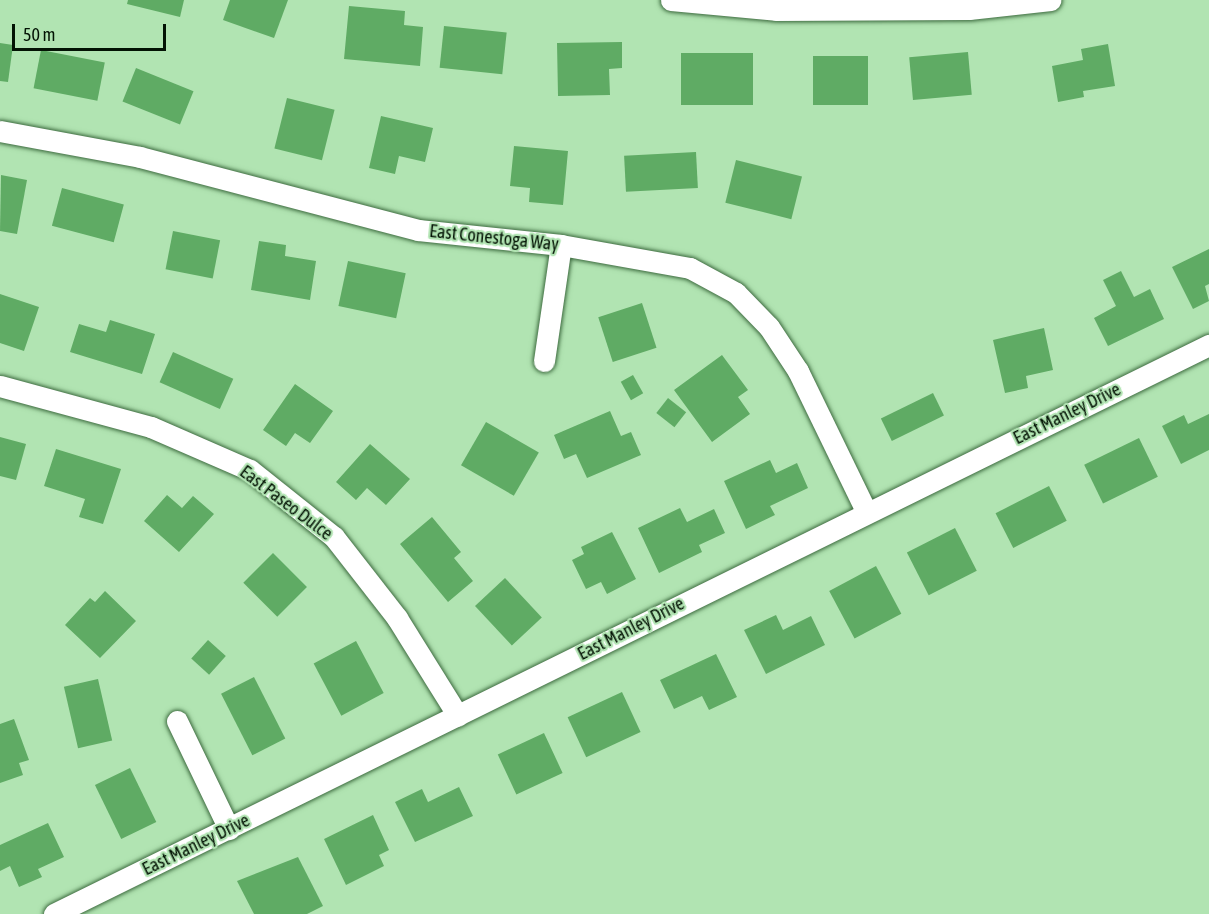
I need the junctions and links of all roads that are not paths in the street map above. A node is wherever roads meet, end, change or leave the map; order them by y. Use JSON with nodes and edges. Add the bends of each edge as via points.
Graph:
{"nodes":[{"id":1,"x":671,"y":0,"type":"edge"},
{"id":2,"x":1051,"y":0,"type":"edge"},
{"id":3,"x":0,"y":131,"type":"edge"},
{"id":4,"x":561,"y":245,"type":"junction"},
{"id":5,"x":1209,"y":345,"type":"edge"},
{"id":6,"x":544,"y":361,"type":"dead end"},
{"id":7,"x":0,"y":386,"type":"edge"},
{"id":8,"x":866,"y":511,"type":"junction"},
{"id":9,"x":458,"y":716,"type":"junction"},
{"id":10,"x":177,"y":720,"type":"dead end"},
{"id":11,"x":229,"y":829,"type":"junction"},
{"id":12,"x":54,"y":914,"type":"edge"}],
"edges":[{"from":1,"to":2,"type":"street","via":[[776,10],[969,9]]},
{"from":3,"to":4,"type":"street","name":"East Conestoga Way","via":[[140,157],[418,230]]},
{"from":4,"to":6,"type":"street"},
{"from":4,"to":8,"type":"street","name":"East Conestoga Way","via":[[690,268],[736,293],[769,327],[798,371]]},
{"from":5,"to":8,"type":"street","name":"East Manley Drive"},
{"from":7,"to":9,"type":"street","name":"East Paseo Dulce","via":[[151,427],[250,470],[334,537],[397,618]]},
{"from":8,"to":9,"type":"street","name":"East Manley Drive"},
{"from":9,"to":11,"type":"street","name":"East Manley Drive"},
{"from":10,"to":11,"type":"street"},
{"from":11,"to":12,"type":"street","name":"East Manley Drive"}]}
